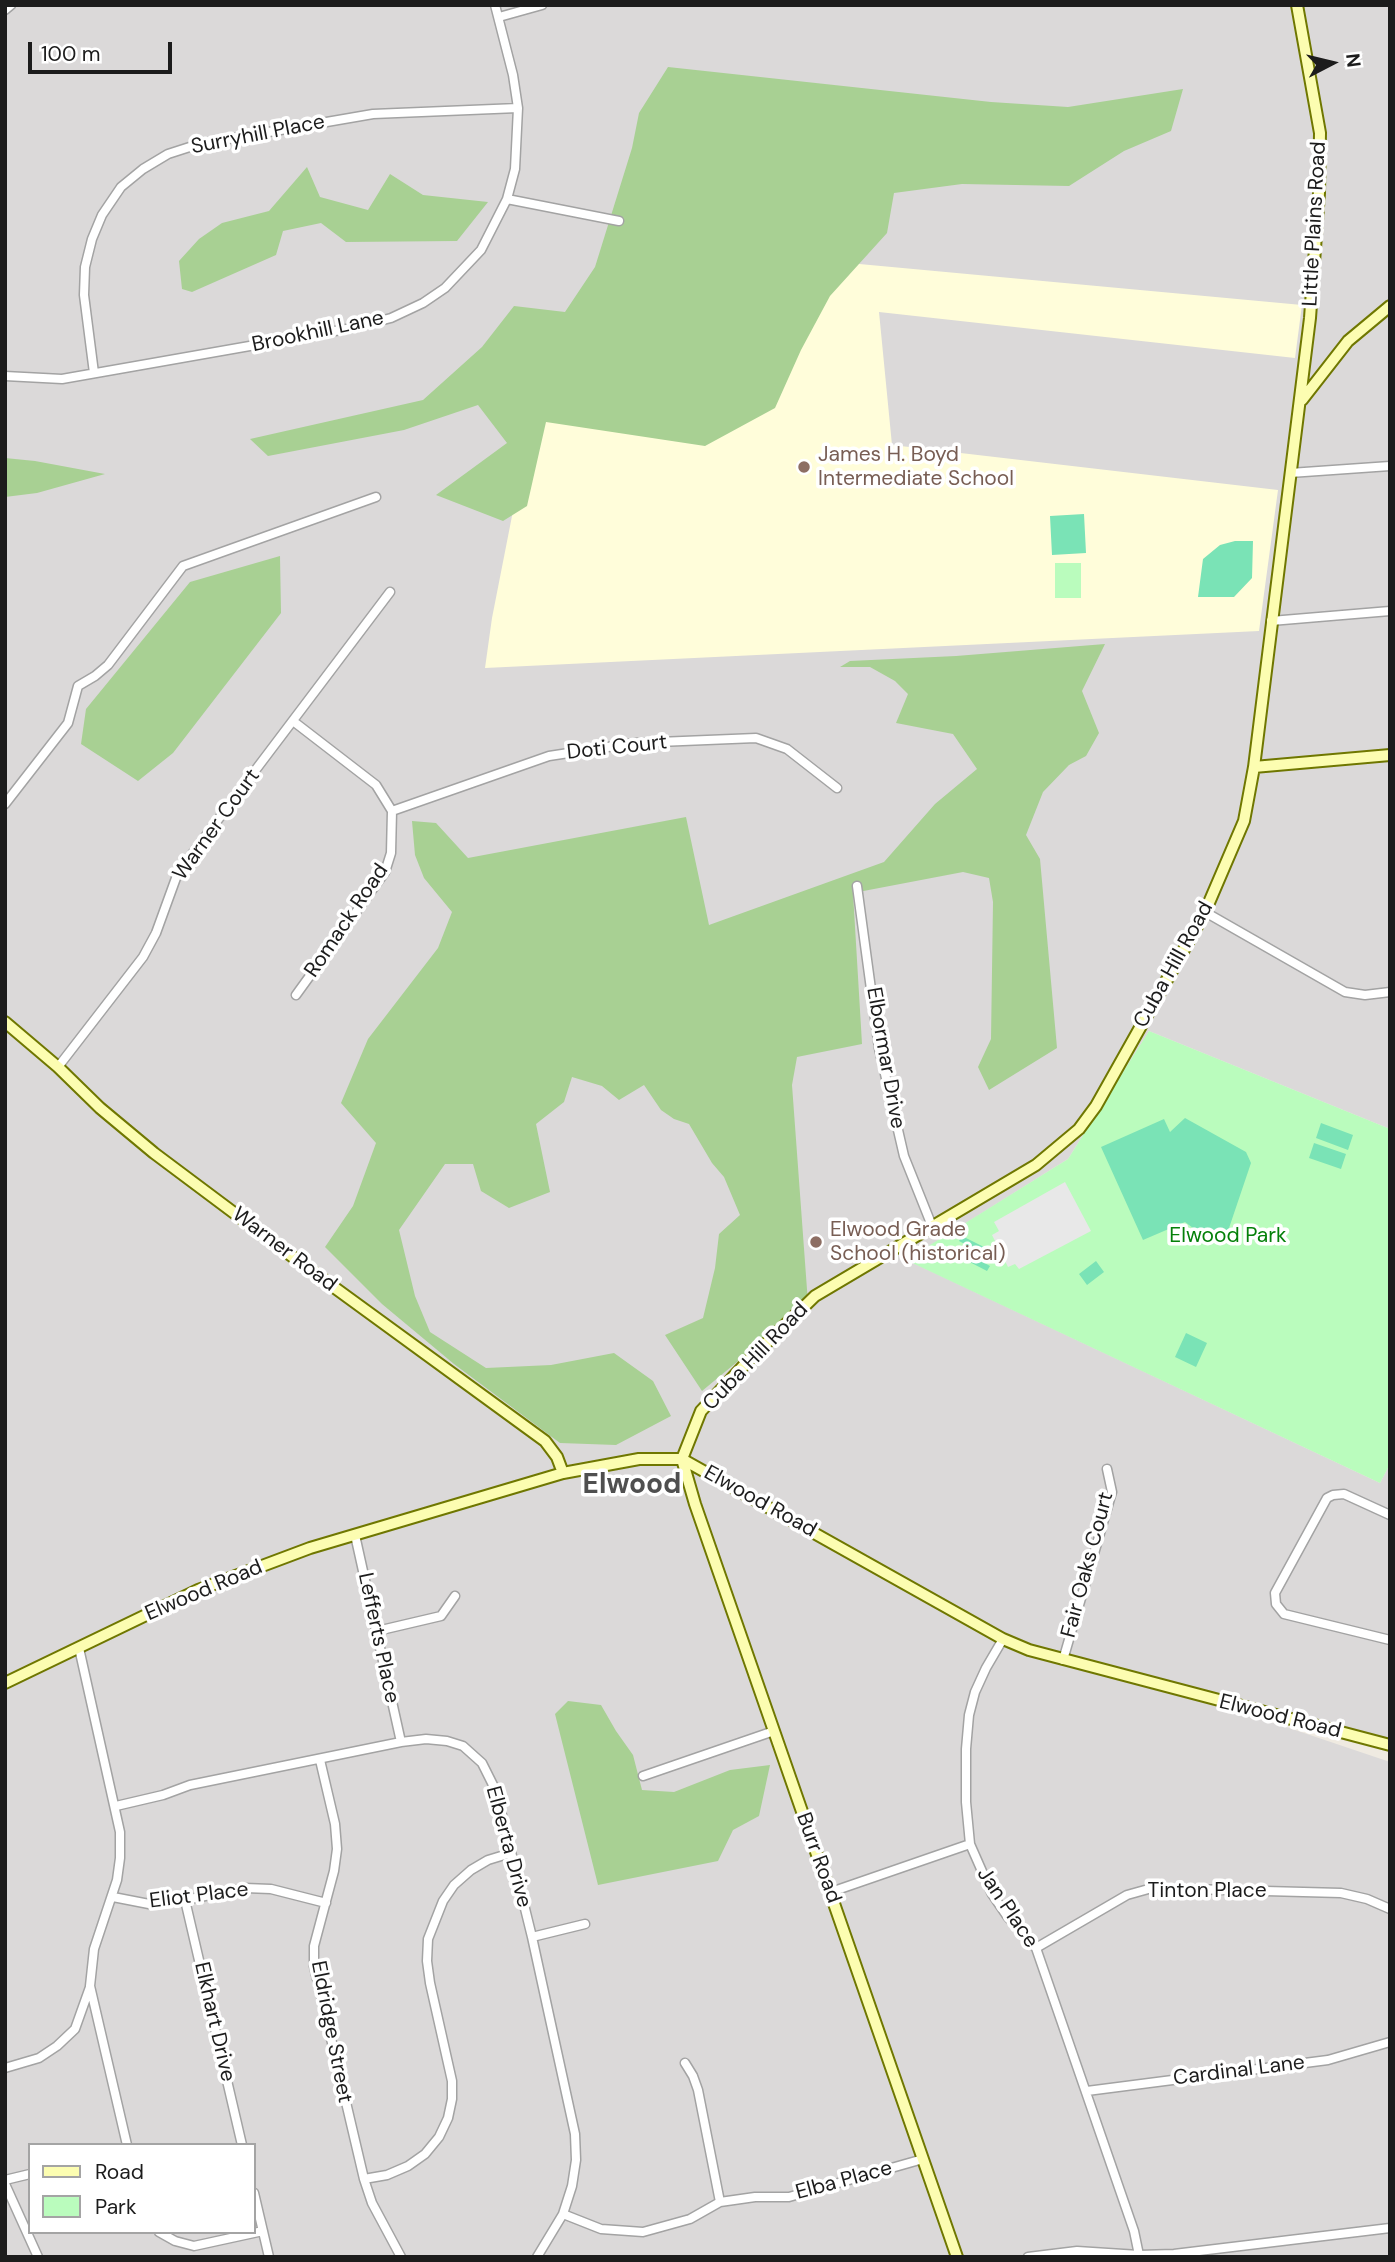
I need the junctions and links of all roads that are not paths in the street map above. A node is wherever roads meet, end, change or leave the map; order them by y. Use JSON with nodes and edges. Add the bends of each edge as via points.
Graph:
{"nodes":[{"id":1,"x":11,"y":5,"type":"edge"},
{"id":2,"x":495,"y":5,"type":"edge"},
{"id":3,"x":542,"y":5,"type":"edge"},
{"id":4,"x":1297,"y":5,"type":"edge"},
{"id":5,"x":5,"y":10,"type":"edge"},
{"id":6,"x":499,"y":17,"type":"junction"},
{"id":7,"x":518,"y":108,"type":"junction"},
{"id":8,"x":507,"y":199,"type":"junction"},
{"id":9,"x":619,"y":221,"type":"dead end"},
{"id":10,"x":1390,"y":306,"type":"edge"},
{"id":11,"x":94,"y":373,"type":"junction"},
{"id":12,"x":5,"y":376,"type":"edge"},
{"id":13,"x":1300,"y":402,"type":"junction"},
{"id":14,"x":1390,"y":466,"type":"edge"},
{"id":15,"x":1290,"y":473,"type":"junction"},
{"id":16,"x":376,"y":497,"type":"dead end"},
{"id":17,"x":390,"y":592,"type":"dead end"},
{"id":18,"x":1390,"y":611,"type":"edge"},
{"id":19,"x":1270,"y":621,"type":"junction"},
{"id":20,"x":293,"y":721,"type":"junction"},
{"id":21,"x":1390,"y":755,"type":"edge"},
{"id":22,"x":1254,"y":767,"type":"junction"},
{"id":23,"x":837,"y":788,"type":"dead end"},
{"id":24,"x":5,"y":804,"type":"edge"},
{"id":25,"x":392,"y":811,"type":"junction"},
{"id":26,"x":857,"y":886,"type":"dead end"},
{"id":27,"x":1205,"y":912,"type":"junction"},
{"id":28,"x":1390,"y":992,"type":"edge"},
{"id":29,"x":296,"y":995,"type":"dead end"},
{"id":30,"x":5,"y":1021,"type":"edge"},
{"id":31,"x":58,"y":1067,"type":"junction"},
{"id":32,"x":932,"y":1226,"type":"junction"},
{"id":33,"x":682,"y":1459,"type":"junction"},
{"id":34,"x":1107,"y":1469,"type":"dead end"},
{"id":35,"x":563,"y":1473,"type":"junction"},
{"id":36,"x":1390,"y":1515,"type":"edge"},
{"id":37,"x":355,"y":1535,"type":"junction"},
{"id":38,"x":455,"y":1596,"type":"dead end"},
{"id":39,"x":377,"y":1632,"type":"junction"},
{"id":40,"x":1003,"y":1639,"type":"junction"},
{"id":41,"x":1390,"y":1640,"type":"edge"},
{"id":42,"x":79,"y":1648,"type":"junction"},
{"id":43,"x":1063,"y":1660,"type":"junction"},
{"id":44,"x":5,"y":1682,"type":"edge"},
{"id":45,"x":774,"y":1731,"type":"junction"},
{"id":46,"x":401,"y":1742,"type":"junction"},
{"id":47,"x":1390,"y":1745,"type":"edge"},
{"id":48,"x":320,"y":1760,"type":"junction"},
{"id":49,"x":643,"y":1776,"type":"dead end"},
{"id":50,"x":116,"y":1806,"type":"junction"},
{"id":51,"x":970,"y":1844,"type":"junction"},
{"id":52,"x":511,"y":1853,"type":"junction"},
{"id":53,"x":831,"y":1892,"type":"junction"},
{"id":54,"x":113,"y":1897,"type":"junction"},
{"id":55,"x":185,"y":1900,"type":"junction"},
{"id":56,"x":326,"y":1903,"type":"junction"},
{"id":57,"x":1390,"y":1909,"type":"edge"},
{"id":58,"x":585,"y":1924,"type":"dead end"},
{"id":59,"x":532,"y":1937,"type":"junction"},
{"id":60,"x":1036,"y":1948,"type":"junction"},
{"id":61,"x":90,"y":1986,"type":"junction"},
{"id":62,"x":1390,"y":2042,"type":"edge"},
{"id":63,"x":685,"y":2063,"type":"dead end"},
{"id":64,"x":5,"y":2068,"type":"edge"},
{"id":65,"x":1087,"y":2091,"type":"junction"},
{"id":66,"x":127,"y":2143,"type":"edge"},
{"id":67,"x":243,"y":2143,"type":"edge"},
{"id":68,"x":923,"y":2159,"type":"junction"},
{"id":69,"x":28,"y":2175,"type":"edge"},
{"id":70,"x":364,"y":2179,"type":"junction"},
{"id":71,"x":5,"y":2182,"type":"edge"},
{"id":72,"x":256,"y":2201,"type":"edge"},
{"id":73,"x":720,"y":2202,"type":"junction"},
{"id":74,"x":563,"y":2214,"type":"junction"},
{"id":75,"x":1390,"y":2228,"type":"edge"},
{"id":76,"x":263,"y":2231,"type":"junction"},
{"id":77,"x":256,"y":2233,"type":"edge"},
{"id":78,"x":163,"y":2234,"type":"edge"},
{"id":79,"x":249,"y":2234,"type":"edge"},
{"id":80,"x":1139,"y":2255,"type":"junction"},
{"id":81,"x":38,"y":2257,"type":"edge"},
{"id":82,"x":269,"y":2257,"type":"edge"},
{"id":83,"x":401,"y":2257,"type":"edge"},
{"id":84,"x":537,"y":2257,"type":"edge"},
{"id":85,"x":957,"y":2257,"type":"edge"},
{"id":86,"x":1028,"y":2257,"type":"edge"}],
"edges":[{"from":1,"to":5,"type":"street"},
{"from":2,"to":6,"type":"street","name":"Brookhill Lane"},
{"from":3,"to":6,"type":"street"},
{"from":4,"to":13,"type":"main road","name":"Little Plains Road","via":[[1321,133],[1315,255]]},
{"from":6,"to":7,"type":"street","name":"Brookhill Lane"},
{"from":7,"to":8,"type":"street","name":"Brookhill Lane","via":[[515,169]]},
{"from":7,"to":11,"type":"street","name":"Surryhill Place","via":[[373,114],[199,144],[143,169],[121,187],[102,215],[85,267]]},
{"from":8,"to":9,"type":"street"},
{"from":8,"to":11,"type":"street","name":"Brookhill Lane","via":[[481,250],[465,269],[423,303],[391,318]]},
{"from":10,"to":13,"type":"main road","via":[[1348,341]]},
{"from":11,"to":12,"type":"street","name":"Brookhill Lane","via":[[62,379]]},
{"from":13,"to":15,"type":"main road","name":"Cuba Hill Road"},
{"from":14,"to":15,"type":"street"},
{"from":15,"to":19,"type":"main road","name":"Cuba Hill Road"},
{"from":16,"to":24,"type":"street","via":[[183,566],[108,665],[78,686],[68,723]]},
{"from":17,"to":20,"type":"street","name":"Warner Court"},
{"from":18,"to":19,"type":"street"},
{"from":19,"to":22,"type":"main road","name":"Cuba Hill Road"},
{"from":20,"to":25,"type":"street","via":[[376,786]]},
{"from":20,"to":31,"type":"street","name":"Warner Court","via":[[186,862],[143,957]]},
{"from":21,"to":22,"type":"main road"},
{"from":22,"to":27,"type":"main road","name":"Cuba Hill Road","via":[[1244,821]]},
{"from":23,"to":25,"type":"street","name":"Doti Court","via":[[787,749],[755,738],[634,743],[549,756]]},
{"from":25,"to":29,"type":"street","name":"Romack Road","via":[[391,853],[385,872]]},
{"from":26,"to":32,"type":"street","name":"Elbormar Drive","via":[[879,1048],[904,1156]]},
{"from":27,"to":28,"type":"street","via":[[1345,992]]},
{"from":27,"to":32,"type":"main road","name":"Cuba Hill Road","via":[[1079,1129],[1036,1165]]},
{"from":30,"to":31,"type":"main road","name":"Warner Road"},
{"from":31,"to":35,"type":"main road","name":"Warner Road","via":[[154,1153],[545,1441]]},
{"from":32,"to":33,"type":"main road","name":"Cuba Hill Road","via":[[815,1296],[702,1411]]},
{"from":33,"to":35,"type":"main road","name":"Elwood Road","via":[[639,1459]]},
{"from":33,"to":40,"type":"main road","name":"Elwood Road"},
{"from":33,"to":45,"type":"main road","name":"Burr Road"},
{"from":34,"to":43,"type":"street","name":"Fair Oaks Court","via":[[1112,1492]]},
{"from":35,"to":37,"type":"main road","name":"Elwood Road"},
{"from":36,"to":41,"type":"street","via":[[1344,1493],[1326,1498],[1275,1593],[1284,1615]]},
{"from":37,"to":39,"type":"street","name":"Lefferts Place"},
{"from":37,"to":42,"type":"main road","name":"Elwood Road","via":[[223,1580]]},
{"from":38,"to":39,"type":"street","via":[[441,1616]]},
{"from":39,"to":46,"type":"street","name":"Lefferts Place"},
{"from":40,"to":43,"type":"main road","name":"Elwood Road"},
{"from":40,"to":51,"type":"street","name":"Jan Place","via":[[975,1692],[969,1715],[966,1802]]},
{"from":42,"to":44,"type":"main road","name":"Elwood Road"},
{"from":42,"to":50,"type":"street"},
{"from":43,"to":47,"type":"main road","name":"Elwood Road"},
{"from":45,"to":49,"type":"street"},
{"from":45,"to":53,"type":"main road","name":"Burr Road"},
{"from":46,"to":48,"type":"street","name":"Elberta Drive"},
{"from":46,"to":52,"type":"street","name":"Elberta Drive","via":[[447,1741],[463,1746],[482,1763],[496,1791]]},
{"from":48,"to":50,"type":"street","name":"Elberta Drive","via":[[190,1785]]},
{"from":48,"to":56,"type":"street","name":"Eldridge Street","via":[[337,1849]]},
{"from":50,"to":54,"type":"street","via":[[120,1858]]},
{"from":51,"to":53,"type":"street"},
{"from":51,"to":60,"type":"street","name":"Jan Place","via":[[992,1894]]},
{"from":52,"to":59,"type":"street","name":"Elberta Drive"},
{"from":52,"to":70,"type":"street","via":[[488,1860],[454,1885],[428,1939],[430,1983],[452,2081],[448,2118],[425,2154],[387,2175]]},
{"from":53,"to":68,"type":"main road","name":"Burr Road"},
{"from":54,"to":55,"type":"street","name":"Eliot Place","via":[[149,1905]]},
{"from":54,"to":61,"type":"street","via":[[94,1949]]},
{"from":55,"to":56,"type":"street","name":"Eliot Place","via":[[246,1888],[271,1889]]},
{"from":55,"to":67,"type":"street","name":"Elkhart Drive"},
{"from":56,"to":70,"type":"street","name":"Eldridge Street","via":[[314,1946],[314,1966]]},
{"from":57,"to":60,"type":"street","name":"Tinton Place","via":[[1341,1893],[1152,1888],[1127,1895]]},
{"from":58,"to":59,"type":"street"},
{"from":59,"to":74,"type":"street","name":"Elberta Drive","via":[[575,2134],[576,2160]]},
{"from":60,"to":65,"type":"street","name":"Jan Place"},
{"from":61,"to":64,"type":"street","via":[[75,2029],[39,2058]]},
{"from":61,"to":66,"type":"street"},
{"from":62,"to":65,"type":"street","name":"Cardinal Lane","via":[[1328,2060]]},
{"from":63,"to":73,"type":"street","via":[[698,2090]]},
{"from":65,"to":80,"type":"street","name":"Jan Place"},
{"from":68,"to":73,"type":"street","name":"Elba Place","via":[[789,2197]]},
{"from":68,"to":85,"type":"main road","name":"Burr Road"},
{"from":69,"to":71,"type":"street"},
{"from":70,"to":83,"type":"street","name":"Eldridge Street"},
{"from":71,"to":81,"type":"street"},
{"from":72,"to":76,"type":"street"},
{"from":73,"to":74,"type":"street","name":"Elba Place","via":[[690,2219],[643,2232],[601,2229]]},
{"from":74,"to":84,"type":"street","name":"Elberta Drive"},
{"from":75,"to":80,"type":"street"},
{"from":76,"to":77,"type":"street"},
{"from":76,"to":82,"type":"street"},
{"from":78,"to":79,"type":"street","via":[[194,2246]]},
{"from":80,"to":86,"type":"street","via":[[1077,2251]]}]}
